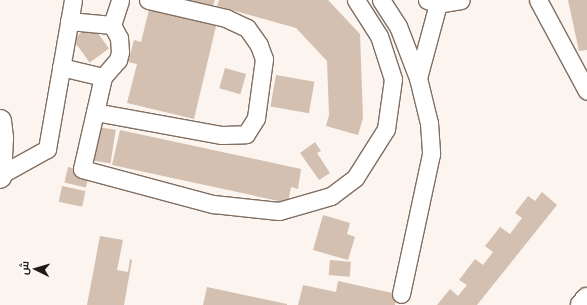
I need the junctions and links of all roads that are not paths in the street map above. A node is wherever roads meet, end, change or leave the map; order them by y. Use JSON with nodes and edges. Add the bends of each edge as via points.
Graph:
{"nodes":[{"id":1,"x":73,"y":0,"type":"edge"},
{"id":2,"x":120,"y":0,"type":"edge"},
{"id":3,"x":148,"y":0,"type":"edge"},
{"id":4,"x":356,"y":0,"type":"edge"},
{"id":5,"x":381,"y":0,"type":"edge"},
{"id":6,"x":461,"y":0,"type":"edge"},
{"id":7,"x":538,"y":0,"type":"edge"},
{"id":8,"x":435,"y":1,"type":"edge"},
{"id":9,"x":69,"y":21,"type":"junction"},
{"id":10,"x":112,"y":25,"type":"junction"},
{"id":11,"x":62,"y":67,"type":"junction"},
{"id":12,"x":103,"y":77,"type":"junction"},
{"id":13,"x":418,"y":78,"type":"junction"},
{"id":14,"x":587,"y":91,"type":"edge"},
{"id":15,"x":95,"y":112,"type":"junction"},
{"id":16,"x":0,"y":121,"type":"edge"},
{"id":17,"x":0,"y":176,"type":"edge"},
{"id":18,"x":401,"y":294,"type":"dead end"},
{"id":19,"x":587,"y":299,"type":"edge"},
{"id":20,"x":582,"y":305,"type":"edge"}],
"edges":[{"from":1,"to":9,"type":"street"},
{"from":2,"to":10,"type":"street"},
{"from":3,"to":15,"type":"street","via":[[226,18],[247,28],[259,45],[264,59],[256,118],[246,134],[222,135]]},
{"from":4,"to":15,"type":"street","via":[[379,36],[393,79],[386,129],[355,178],[331,196],[279,211],[213,204],[82,169]]},
{"from":5,"to":13,"type":"street","via":[[398,26]]},
{"from":6,"to":8,"type":"street"},
{"from":7,"to":14,"type":"street"},
{"from":8,"to":13,"type":"street"},
{"from":9,"to":10,"type":"street"},
{"from":9,"to":11,"type":"street"},
{"from":10,"to":12,"type":"street","via":[[119,38],[120,52],[118,60]]},
{"from":11,"to":12,"type":"street"},
{"from":11,"to":17,"type":"street","via":[[47,149]]},
{"from":12,"to":15,"type":"street"},
{"from":13,"to":18,"type":"street","via":[[429,122],[431,154]]},
{"from":16,"to":17,"type":"main road"},
{"from":19,"to":20,"type":"main road"}]}
